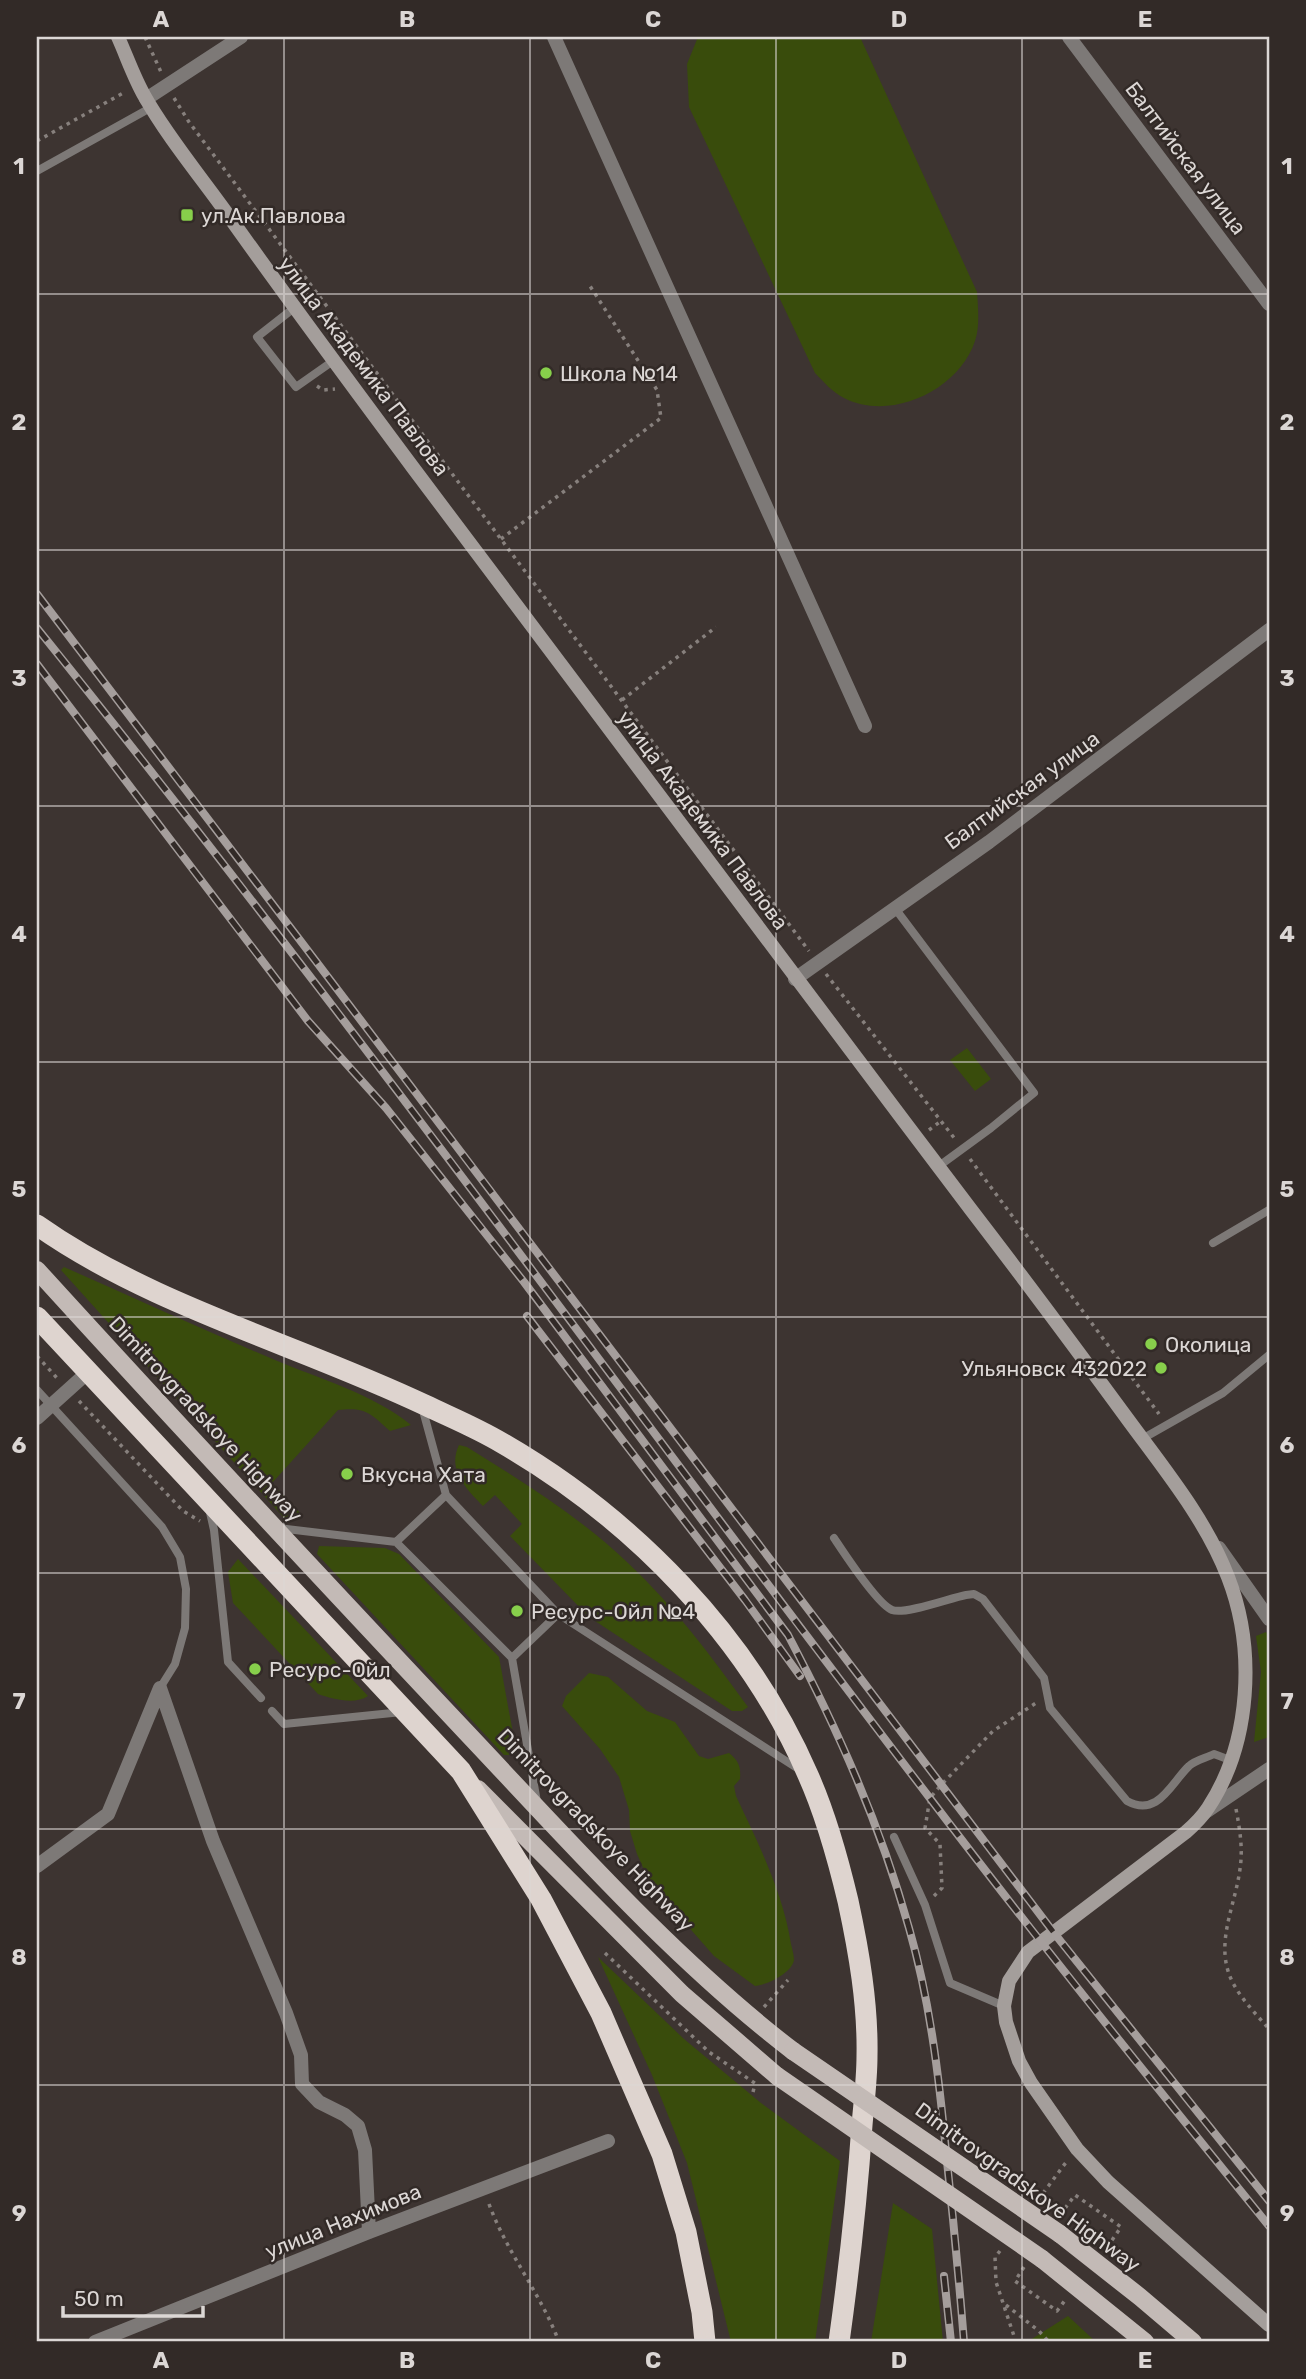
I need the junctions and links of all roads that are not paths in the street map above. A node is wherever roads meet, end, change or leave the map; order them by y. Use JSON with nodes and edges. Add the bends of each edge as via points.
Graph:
{"nodes":[{"id":1,"x":118,"y":37,"type":"edge"},
{"id":2,"x":240,"y":37,"type":"edge"},
{"id":3,"x":554,"y":37,"type":"edge"},
{"id":4,"x":1069,"y":37,"type":"edge"},
{"id":5,"x":149,"y":103,"type":"junction"},
{"id":6,"x":37,"y":171,"type":"edge"},
{"id":7,"x":1269,"y":304,"type":"edge"},
{"id":8,"x":294,"y":309,"type":"junction"},
{"id":9,"x":333,"y":360,"type":"junction"},
{"id":10,"x":1269,"y":630,"type":"edge"},
{"id":11,"x":865,"y":726,"type":"dead end"},
{"id":12,"x":894,"y":907,"type":"junction"},
{"id":13,"x":795,"y":979,"type":"junction"},
{"id":14,"x":939,"y":1166,"type":"junction"},
{"id":15,"x":1269,"y":1210,"type":"edge"},
{"id":16,"x":37,"y":1225,"type":"edge"},
{"id":17,"x":1213,"y":1243,"type":"dead end"},
{"id":18,"x":37,"y":1270,"type":"edge"},
{"id":19,"x":37,"y":1317,"type":"edge"},
{"id":20,"x":1269,"y":1355,"type":"edge"},
{"id":21,"x":87,"y":1373,"type":"junction"},
{"id":22,"x":37,"y":1390,"type":"edge"},
{"id":23,"x":421,"y":1403,"type":"junction"},
{"id":24,"x":51,"y":1404,"type":"junction"},
{"id":25,"x":37,"y":1418,"type":"edge"},
{"id":26,"x":1142,"y":1439,"type":"junction"},
{"id":27,"x":446,"y":1495,"type":"junction"},
{"id":28,"x":207,"y":1502,"type":"junction"},
{"id":29,"x":1200,"y":1521,"type":"junction"},
{"id":30,"x":272,"y":1527,"type":"junction"},
{"id":31,"x":834,"y":1538,"type":"dead end"},
{"id":32,"x":396,"y":1542,"type":"junction"},
{"id":33,"x":558,"y":1614,"type":"junction"},
{"id":34,"x":1269,"y":1619,"type":"edge"},
{"id":35,"x":512,"y":1658,"type":"junction"},
{"id":36,"x":160,"y":1688,"type":"junction"},
{"id":37,"x":261,"y":1698,"type":"dead end"},
{"id":38,"x":272,"y":1711,"type":"dead end"},
{"id":39,"x":405,"y":1712,"type":"junction"},
{"id":40,"x":1230,"y":1760,"type":"junction"},
{"id":41,"x":1269,"y":1769,"type":"edge"},
{"id":42,"x":461,"y":1771,"type":"junction"},
{"id":43,"x":808,"y":1775,"type":"junction"},
{"id":44,"x":538,"y":1808,"type":"junction"},
{"id":45,"x":1207,"y":1811,"type":"junction"},
{"id":46,"x":894,"y":1837,"type":"dead end"},
{"id":47,"x":37,"y":1866,"type":"edge"},
{"id":48,"x":1004,"y":2006,"type":"junction"},
{"id":49,"x":608,"y":2141,"type":"dead end"},
{"id":50,"x":369,"y":2232,"type":"junction"},
{"id":51,"x":1269,"y":2325,"type":"edge"},
{"id":52,"x":95,"y":2342,"type":"edge"},
{"id":53,"x":705,"y":2342,"type":"edge"},
{"id":54,"x":839,"y":2342,"type":"edge"},
{"id":55,"x":1144,"y":2342,"type":"edge"},
{"id":56,"x":1193,"y":2342,"type":"edge"}],
"edges":[{"from":1,"to":5,"type":"street","name":"улица Академика Павлова"},
{"from":2,"to":5,"type":"street"},
{"from":3,"to":11,"type":"street"},
{"from":4,"to":7,"type":"street","name":"Балтийская улица"},
{"from":5,"to":6,"type":"lane"},
{"from":5,"to":8,"type":"street","name":"улица Академика Павлова"},
{"from":8,"to":9,"type":"street","name":"улица Академика Павлова"},
{"from":8,"to":9,"type":"lane","via":[[257,337],[296,387]]},
{"from":9,"to":13,"type":"street","name":"улица Академика Павлова"},
{"from":10,"to":12,"type":"street","name":"Балтийская улица","via":[[989,842]]},
{"from":12,"to":13,"type":"street","name":"Балтийская улица"},
{"from":12,"to":14,"type":"lane","via":[[1034,1093]]},
{"from":13,"to":14,"type":"street","name":"улица Академика Павлова"},
{"from":14,"to":26,"type":"street","name":"улица Академика Павлова"},
{"from":15,"to":17,"type":"lane"},
{"from":16,"to":23,"type":"highway","via":[[108,1269]]},
{"from":18,"to":30,"type":"main road","name":"Dimitrovgradskoye Highway"},
{"from":19,"to":21,"type":"highway"},
{"from":20,"to":26,"type":"lane","via":[[1223,1393]]},
{"from":21,"to":24,"type":"street"},
{"from":21,"to":28,"type":"highway"},
{"from":22,"to":24,"type":"lane"},
{"from":23,"to":27,"type":"lane"},
{"from":23,"to":43,"type":"highway","via":[[501,1442],[544,1470],[644,1549],[704,1610],[740,1656]]},
{"from":24,"to":25,"type":"street"},
{"from":24,"to":36,"type":"lane","via":[[162,1527],[180,1557],[186,1589],[185,1628],[174,1664]]},
{"from":26,"to":29,"type":"street","name":"улица Академика Павлова"},
{"from":27,"to":32,"type":"lane"},
{"from":27,"to":33,"type":"lane"},
{"from":28,"to":37,"type":"lane","via":[[228,1662]]},
{"from":28,"to":39,"type":"highway"},
{"from":29,"to":34,"type":"street","name":"улица Академика Павлова"},
{"from":29,"to":40,"type":"street","via":[[1231,1582],[1245,1648],[1242,1716]]},
{"from":30,"to":32,"type":"lane"},
{"from":30,"to":44,"type":"main road","name":"Dimitrovgradskoye Highway"},
{"from":31,"to":40,"type":"lane","via":[[891,1610],[974,1594],[983,1599],[1044,1678],[1050,1708],[1127,1801],[1147,1805],[1165,1797],[1191,1764],[1214,1754]]},
{"from":32,"to":35,"type":"lane"},
{"from":33,"to":35,"type":"lane"},
{"from":33,"to":43,"type":"lane"},
{"from":35,"to":44,"type":"lane"},
{"from":36,"to":47,"type":"street","via":[[108,1814]]},
{"from":36,"to":50,"type":"street","via":[[213,1841],[290,2024],[301,2055],[302,2084],[318,2102],[358,2126],[365,2150]]},
{"from":38,"to":39,"type":"lane","via":[[284,1724]]},
{"from":39,"to":42,"type":"highway"},
{"from":40,"to":45,"type":"street"},
{"from":41,"to":45,"type":"street"},
{"from":42,"to":53,"type":"highway","via":[[541,1899],[601,2013],[662,2154],[686,2232]]},
{"from":42,"to":55,"type":"main road","bridge":true,"via":[[682,1994],[777,2076],[1042,2259]]},
{"from":43,"to":54,"type":"highway","via":[[839,1865],[860,1957],[867,2054],[855,2218]]},
{"from":44,"to":56,"type":"main road","name":"Dimitrovgradskoye Highway","bridge":true,"via":[[762,2028],[1060,2234]]},
{"from":45,"to":48,"type":"street","via":[[1186,1832],[1028,1952],[1009,1981]]},
{"from":46,"to":48,"type":"lane","via":[[925,1905],[950,1983]]},
{"from":48,"to":51,"type":"street","via":[[1019,2061],[1077,2149]]},
{"from":49,"to":50,"type":"street","name":"улица Нахимова"},
{"from":50,"to":52,"type":"street","name":"улица Нахимова"}]}
